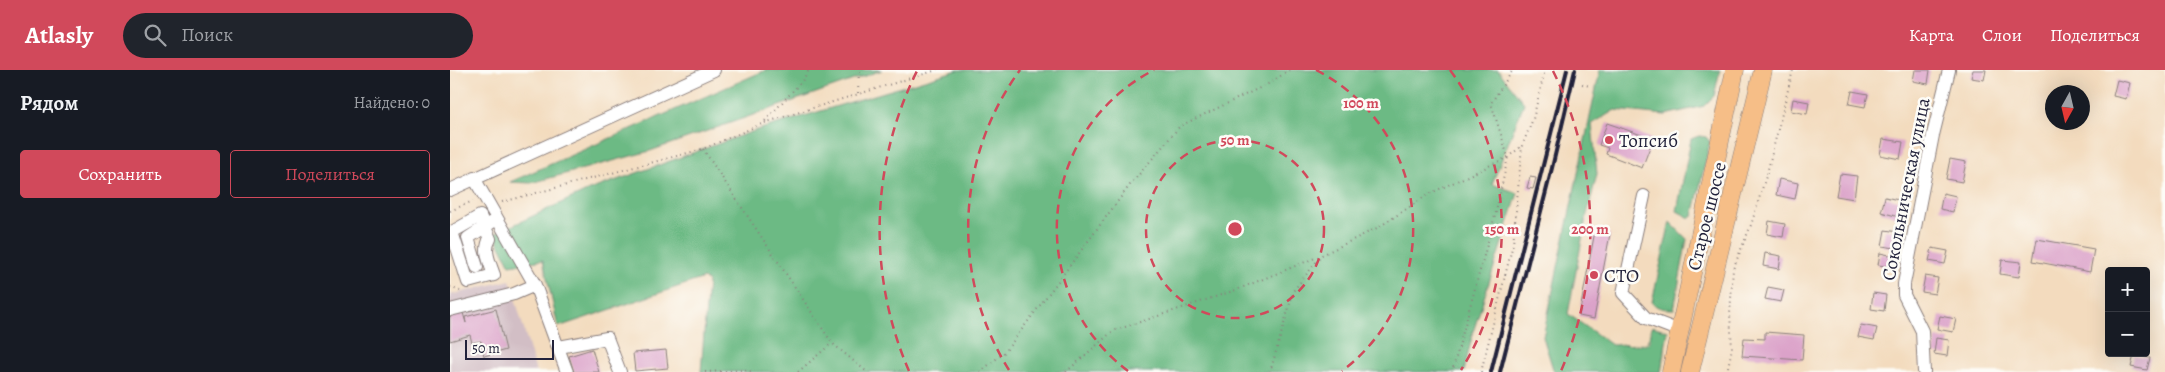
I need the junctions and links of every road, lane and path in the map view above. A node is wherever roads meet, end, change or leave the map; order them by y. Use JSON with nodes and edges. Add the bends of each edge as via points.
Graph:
{"nodes":[{"id":1,"x":714,"y":70,"type":"edge"},
{"id":2,"x":809,"y":70,"type":"edge"},
{"id":3,"x":859,"y":70,"type":"edge"},
{"id":4,"x":937,"y":70,"type":"edge"},
{"id":5,"x":1289,"y":70,"type":"edge"},
{"id":6,"x":1513,"y":70,"type":"edge"},
{"id":7,"x":1544,"y":70,"type":"edge"},
{"id":8,"x":1735,"y":70,"type":"edge"},
{"id":9,"x":1763,"y":70,"type":"edge"},
{"id":10,"x":1793,"y":70,"type":"edge"},
{"id":11,"x":1949,"y":70,"type":"edge"},
{"id":12,"x":1582,"y":84,"type":"dead end"},
{"id":13,"x":1590,"y":86,"type":"dead end"},
{"id":14,"x":858,"y":93,"type":"junction"},
{"id":15,"x":764,"y":123,"type":"junction"},
{"id":16,"x":1522,"y":146,"type":"junction"},
{"id":17,"x":702,"y":149,"type":"junction"},
{"id":18,"x":1508,"y":157,"type":"junction"},
{"id":19,"x":474,"y":178,"type":"junction"},
{"id":20,"x":450,"y":190,"type":"edge"},
{"id":21,"x":1644,"y":196,"type":"dead end"},
{"id":22,"x":486,"y":200,"type":"junction"},
{"id":23,"x":450,"y":211,"type":"edge"},
{"id":24,"x":496,"y":220,"type":"junction"},
{"id":25,"x":485,"y":227,"type":"junction"},
{"id":26,"x":1322,"y":255,"type":"junction"},
{"id":27,"x":477,"y":267,"type":"dead end"},
{"id":28,"x":535,"y":285,"type":"junction"},
{"id":29,"x":450,"y":287,"type":"edge"},
{"id":30,"x":462,"y":292,"type":"dead end"},
{"id":31,"x":450,"y":310,"type":"edge"},
{"id":32,"x":1680,"y":331,"type":"junction"},
{"id":33,"x":832,"y":343,"type":"junction"},
{"id":34,"x":559,"y":347,"type":"junction"},
{"id":35,"x":567,"y":372,"type":"edge"},
{"id":36,"x":620,"y":372,"type":"edge"},
{"id":37,"x":705,"y":372,"type":"edge"},
{"id":38,"x":753,"y":372,"type":"edge"},
{"id":39,"x":798,"y":372,"type":"edge"},
{"id":40,"x":867,"y":372,"type":"edge"},
{"id":41,"x":980,"y":372,"type":"edge"},
{"id":42,"x":1066,"y":372,"type":"edge"},
{"id":43,"x":1270,"y":372,"type":"edge"},
{"id":44,"x":1452,"y":372,"type":"edge"},
{"id":45,"x":1481,"y":372,"type":"edge"},
{"id":46,"x":1671,"y":372,"type":"edge"},
{"id":47,"x":1690,"y":372,"type":"edge"},
{"id":48,"x":1728,"y":372,"type":"edge"},
{"id":49,"x":1924,"y":372,"type":"edge"}],
"edges":[{"from":1,"to":19,"type":"street"},
{"from":2,"to":15,"type":"path"},
{"from":3,"to":14,"type":"path"},
{"from":4,"to":14,"type":"path"},
{"from":5,"to":41,"type":"path","via":[[1270,83],[1180,126],[1130,184],[1005,352]]},
{"from":6,"to":18,"type":"path","via":[[1491,103]]},
{"from":7,"to":16,"type":"path","via":[[1534,119]]},
{"from":8,"to":32,"type":"highway","name":"Старое шоссе"},
{"from":9,"to":47,"type":"highway","name":"Старое шоссе"},
{"from":10,"to":48,"type":"path","via":[[1767,173],[1751,225],[1732,269],[1732,348]]},
{"from":11,"to":49,"type":"street","name":"Сокольническая улица","via":[[1904,284],[1904,296],[1922,331]]},
{"from":12,"to":13,"type":"path"},
{"from":14,"to":15,"type":"path"},
{"from":15,"to":17,"type":"path"},
{"from":16,"to":18,"type":"path"},
{"from":16,"to":45,"type":"path","via":[[1514,244]]},
{"from":17,"to":22,"type":"path","via":[[532,195]]},
{"from":17,"to":33,"type":"path"},
{"from":18,"to":26,"type":"path","via":[[1428,194],[1379,228]]},
{"from":18,"to":44,"type":"path"},
{"from":19,"to":20,"type":"street"},
{"from":19,"to":22,"type":"street"},
{"from":21,"to":32,"type":"street","via":[[1623,292],[1646,318]]},
{"from":22,"to":23,"type":"path"},
{"from":22,"to":24,"type":"street"},
{"from":24,"to":25,"type":"street"},
{"from":24,"to":28,"type":"street"},
{"from":25,"to":25,"type":"street","via":[[490,239],[488,257],[494,274],[468,282],[452,232],[480,216]]},
{"from":25,"to":27,"type":"street","via":[[468,238]]},
{"from":26,"to":42,"type":"path","via":[[1236,290],[1113,331]]},
{"from":26,"to":43,"type":"path","via":[[1294,290]]},
{"from":28,"to":31,"type":"street","via":[[514,294]]},
{"from":28,"to":34,"type":"street"},
{"from":29,"to":30,"type":"path"},
{"from":32,"to":46,"type":"highway","name":"Старое шоссе"},
{"from":33,"to":39,"type":"path"},
{"from":33,"to":40,"type":"path"},
{"from":34,"to":35,"type":"street"},
{"from":34,"to":36,"type":"street","via":[[607,338]]},
{"from":37,"to":38,"type":"path"}]}
